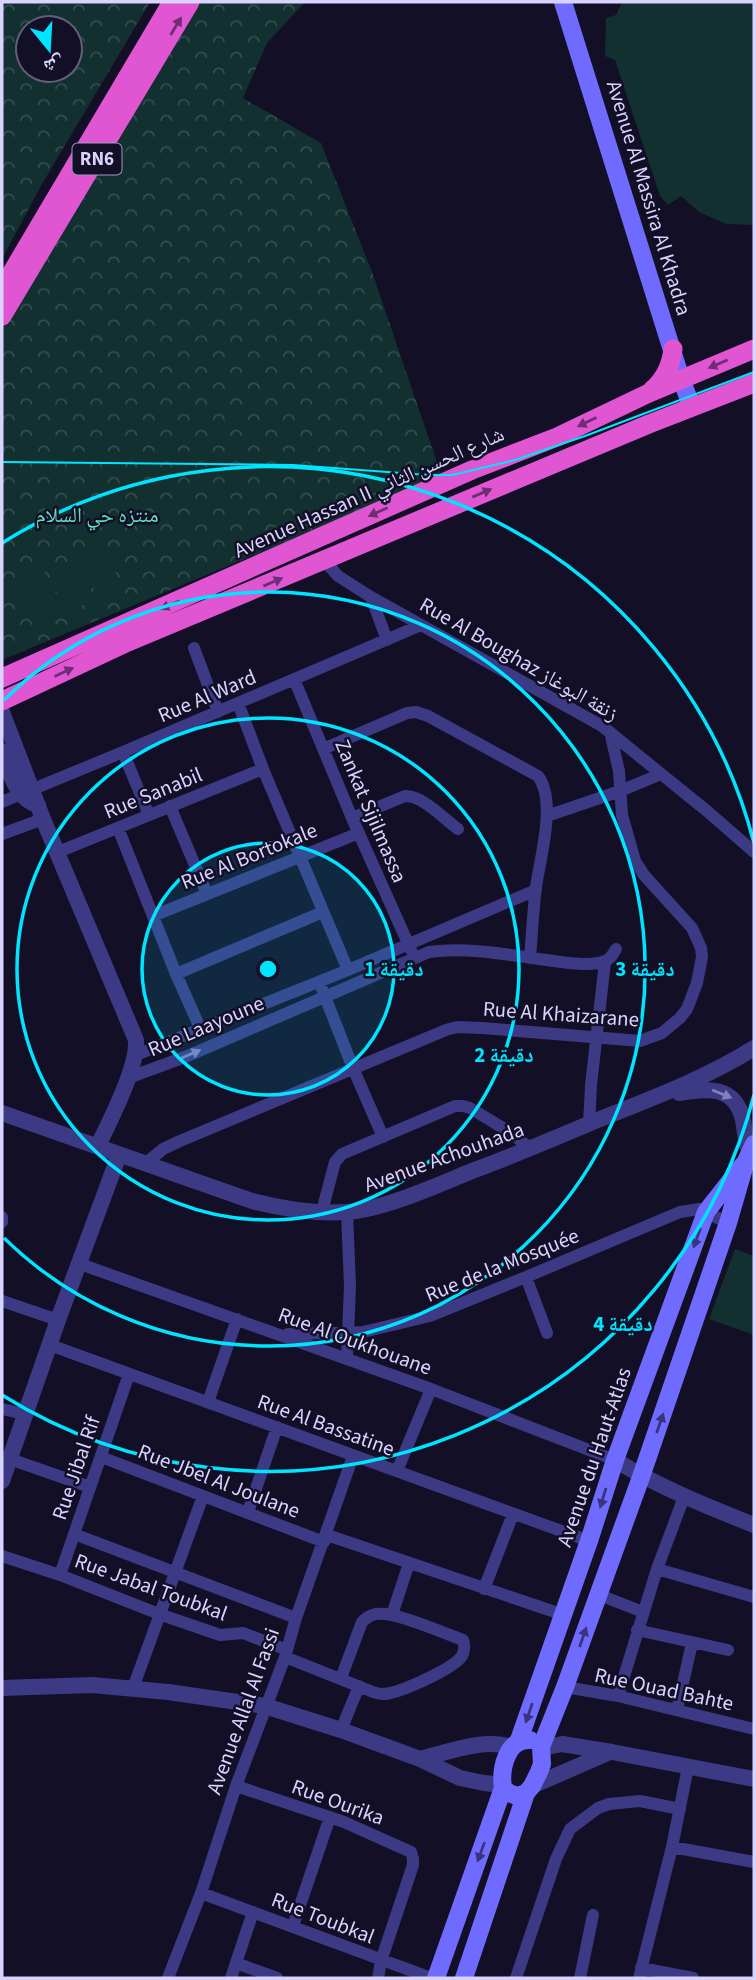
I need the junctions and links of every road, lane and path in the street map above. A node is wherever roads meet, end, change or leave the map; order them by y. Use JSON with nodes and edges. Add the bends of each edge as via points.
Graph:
{"nodes":[{"id":1,"x":172,"y":2,"type":"edge"},
{"id":2,"x":190,"y":2,"type":"edge"},
{"id":3,"x":563,"y":2,"type":"edge"},
{"id":4,"x":573,"y":2,"type":"edge"},
{"id":5,"x":2,"y":289,"type":"edge"},
{"id":6,"x":2,"y":316,"type":"edge"},
{"id":7,"x":673,"y":349,"type":"junction"},
{"id":8,"x":754,"y":349,"type":"edge"},
{"id":9,"x":687,"y":377,"type":"junction"},
{"id":10,"x":754,"y":383,"type":"edge"},
{"id":11,"x":649,"y":393,"type":"junction"},
{"id":12,"x":697,"y":405,"type":"junction"},
{"id":13,"x":324,"y":560,"type":"junction"},
{"id":14,"x":371,"y":597,"type":"junction"},
{"id":15,"x":421,"y":625,"type":"junction"},
{"id":16,"x":387,"y":640,"type":"junction"},
{"id":17,"x":194,"y":648,"type":"dead end"},
{"id":18,"x":2,"y":678,"type":"edge"},
{"id":19,"x":294,"y":679,"type":"junction"},
{"id":20,"x":2,"y":701,"type":"edge"},
{"id":21,"x":238,"y":704,"type":"junction"},
{"id":22,"x":2,"y":712,"type":"edge"},
{"id":23,"x":218,"y":712,"type":"junction"},
{"id":24,"x":610,"y":732,"type":"junction"},
{"id":25,"x":323,"y":749,"type":"junction"},
{"id":26,"x":2,"y":751,"type":"edge"},
{"id":27,"x":124,"y":752,"type":"junction"},
{"id":28,"x":263,"y":769,"type":"junction"},
{"id":29,"x":661,"y":774,"type":"junction"},
{"id":30,"x":620,"y":791,"type":"junction"},
{"id":31,"x":24,"y":802,"type":"edge"},
{"id":32,"x":170,"y":806,"type":"junction"},
{"id":33,"x":2,"y":814,"type":"edge"},
{"id":34,"x":149,"y":815,"type":"junction"},
{"id":35,"x":547,"y":816,"type":"junction"},
{"id":36,"x":352,"y":818,"type":"junction"},
{"id":37,"x":118,"y":828,"type":"junction"},
{"id":38,"x":458,"y":829,"type":"dead end"},
{"id":39,"x":359,"y":832,"type":"junction"},
{"id":40,"x":2,"y":834,"type":"edge"},
{"id":41,"x":58,"y":852,"type":"junction"},
{"id":42,"x":754,"y":852,"type":"edge"},
{"id":43,"x":299,"y":857,"type":"junction"},
{"id":44,"x":536,"y":890,"type":"junction"},
{"id":45,"x":207,"y":894,"type":"junction"},
{"id":46,"x":323,"y":912,"type":"junction"},
{"id":47,"x":153,"y":916,"type":"junction"},
{"id":48,"x":616,"y":949,"type":"dead end"},
{"id":49,"x":412,"y":951,"type":"junction"},
{"id":50,"x":530,"y":958,"type":"junction"},
{"id":51,"x":605,"y":962,"type":"junction"},
{"id":52,"x":348,"y":970,"type":"junction"},
{"id":53,"x":176,"y":974,"type":"junction"},
{"id":54,"x":319,"y":982,"type":"junction"},
{"id":55,"x":324,"y":997,"type":"junction"},
{"id":56,"x":201,"y":1030,"type":"junction"},
{"id":57,"x":598,"y":1037,"type":"junction"},
{"id":58,"x":754,"y":1048,"type":"edge"},
{"id":59,"x":136,"y":1055,"type":"junction"},
{"id":60,"x":353,"y":1068,"type":"junction"},
{"id":61,"x":128,"y":1078,"type":"junction"},
{"id":62,"x":656,"y":1097,"type":"junction"},
{"id":63,"x":2,"y":1113,"type":"edge"},
{"id":64,"x":589,"y":1124,"type":"junction"},
{"id":65,"x":383,"y":1137,"type":"junction"},
{"id":66,"x":98,"y":1146,"type":"junction"},
{"id":67,"x":531,"y":1149,"type":"junction"},
{"id":68,"x":750,"y":1152,"type":"edge"},
{"id":69,"x":119,"y":1155,"type":"junction"},
{"id":70,"x":146,"y":1163,"type":"junction"},
{"id":71,"x":322,"y":1211,"type":"junction"},
{"id":72,"x":347,"y":1212,"type":"junction"},
{"id":73,"x":706,"y":1212,"type":"junction"},
{"id":74,"x":2,"y":1217,"type":"edge"},
{"id":75,"x":2,"y":1222,"type":"edge"},
{"id":76,"x":728,"y":1223,"type":"junction"},
{"id":77,"x":80,"y":1264,"type":"junction"},
{"id":78,"x":526,"y":1277,"type":"junction"},
{"id":79,"x":2,"y":1301,"type":"edge"},
{"id":80,"x":237,"y":1319,"type":"junction"},
{"id":81,"x":58,"y":1320,"type":"junction"},
{"id":82,"x":348,"y":1334,"type":"junction"},
{"id":83,"x":547,"y":1334,"type":"dead end"},
{"id":84,"x":280,"y":1335,"type":"junction"},
{"id":85,"x":50,"y":1345,"type":"junction"},
{"id":86,"x":347,"y":1359,"type":"junction"},
{"id":87,"x":129,"y":1374,"type":"junction"},
{"id":88,"x":431,"y":1389,"type":"junction"},
{"id":89,"x":208,"y":1402,"type":"junction"},
{"id":90,"x":2,"y":1409,"type":"edge"},
{"id":91,"x":24,"y":1414,"type":"junction"},
{"id":92,"x":277,"y":1427,"type":"junction"},
{"id":93,"x":353,"y":1456,"type":"junction"},
{"id":94,"x":100,"y":1457,"type":"junction"},
{"id":95,"x":10,"y":1460,"type":"junction"},
{"id":96,"x":615,"y":1460,"type":"junction"},
{"id":97,"x":397,"y":1471,"type":"junction"},
{"id":98,"x":641,"y":1477,"type":"junction"},
{"id":99,"x":2,"y":1481,"type":"edge"},
{"id":100,"x":90,"y":1487,"type":"junction"},
{"id":101,"x":203,"y":1496,"type":"junction"},
{"id":102,"x":684,"y":1497,"type":"junction"},
{"id":103,"x":248,"y":1512,"type":"junction"},
{"id":104,"x":513,"y":1514,"type":"junction"},
{"id":105,"x":754,"y":1525,"type":"edge"},
{"id":106,"x":74,"y":1534,"type":"junction"},
{"id":107,"x":326,"y":1538,"type":"junction"},
{"id":108,"x":590,"y":1541,"type":"junction"},
{"id":109,"x":2,"y":1556,"type":"edge"},
{"id":110,"x":409,"y":1563,"type":"junction"},
{"id":111,"x":657,"y":1570,"type":"junction"},
{"id":112,"x":174,"y":1573,"type":"junction"},
{"id":113,"x":60,"y":1575,"type":"junction"},
{"id":114,"x":484,"y":1589,"type":"junction"},
{"id":115,"x":597,"y":1594,"type":"junction"},
{"id":116,"x":754,"y":1597,"type":"edge"},
{"id":117,"x":643,"y":1612,"type":"junction"},
{"id":118,"x":159,"y":1614,"type":"junction"},
{"id":119,"x":392,"y":1615,"type":"junction"},
{"id":120,"x":564,"y":1615,"type":"junction"},
{"id":121,"x":296,"y":1618,"type":"junction"},
{"id":122,"x":637,"y":1630,"type":"junction"},
{"id":123,"x":692,"y":1643,"type":"junction"},
{"id":124,"x":728,"y":1650,"type":"dead end"},
{"id":125,"x":286,"y":1653,"type":"junction"},
{"id":126,"x":341,"y":1678,"type":"junction"},
{"id":127,"x":359,"y":1686,"type":"junction"},
{"id":128,"x":565,"y":1687,"type":"junction"},
{"id":129,"x":2,"y":1688,"type":"edge"},
{"id":130,"x":134,"y":1688,"type":"junction"},
{"id":131,"x":618,"y":1696,"type":"junction"},
{"id":132,"x":265,"y":1706,"type":"junction"},
{"id":133,"x":677,"y":1710,"type":"junction"},
{"id":134,"x":754,"y":1729,"type":"edge"},
{"id":135,"x":341,"y":1730,"type":"junction"},
{"id":136,"x":516,"y":1744,"type":"junction"},
{"id":137,"x":542,"y":1748,"type":"junction"},
{"id":138,"x":612,"y":1752,"type":"junction"},
{"id":139,"x":420,"y":1759,"type":"junction"},
{"id":140,"x":688,"y":1767,"type":"junction"},
{"id":141,"x":754,"y":1779,"type":"edge"},
{"id":142,"x":236,"y":1786,"type":"junction"},
{"id":143,"x":503,"y":1786,"type":"junction"},
{"id":144,"x":529,"y":1789,"type":"junction"},
{"id":145,"x":680,"y":1809,"type":"junction"},
{"id":146,"x":330,"y":1817,"type":"junction"},
{"id":147,"x":673,"y":1847,"type":"junction"},
{"id":148,"x":754,"y":1862,"type":"edge"},
{"id":149,"x":201,"y":1894,"type":"junction"},
{"id":150,"x":253,"y":1912,"type":"junction"},
{"id":151,"x":593,"y":1915,"type":"dead end"},
{"id":152,"x":293,"y":1926,"type":"junction"},
{"id":153,"x":381,"y":1961,"type":"junction"},
{"id":154,"x":236,"y":1963,"type":"junction"},
{"id":155,"x":640,"y":1973,"type":"edge"},
{"id":156,"x":168,"y":1978,"type":"edge"},
{"id":157,"x":231,"y":1978,"type":"edge"},
{"id":158,"x":276,"y":1978,"type":"edge"},
{"id":159,"x":378,"y":1978,"type":"edge"},
{"id":160,"x":434,"y":1978,"type":"edge"},
{"id":161,"x":464,"y":1978,"type":"edge"},
{"id":162,"x":516,"y":1978,"type":"edge"},
{"id":163,"x":580,"y":1978,"type":"edge"},
{"id":164,"x":694,"y":1978,"type":"edge"}],
"edges":[{"from":1,"to":5,"type":"highway","number":"RN6"},
{"from":6,"to":2,"type":"highway","number":"RN6","one_way":true},
{"from":3,"to":7,"type":"main road","name":"Avenue Al Massira Al Khadra"},
{"from":4,"to":9,"type":"main road","name":"Avenue Al Massira Al Khadra"},
{"from":7,"to":9,"type":"main road","name":"Avenue Al Massira Al Khadra"},
{"from":7,"to":11,"type":"highway","via":[[668,369]]},
{"from":8,"to":9,"type":"highway","name":"Avenue Hassan II شارع الحسن الثاني","one_way":true},
{"from":9,"to":11,"type":"highway","name":"Avenue Hassan II شارع الحسن الثاني"},
{"from":9,"to":12,"type":"main road","name":"Avenue Al Massira Al Khadra"},
{"from":10,"to":12,"type":"highway","name":"Avenue Hassan II شارع الحسن الثاني"},
{"from":11,"to":18,"type":"highway","name":"Avenue Hassan II شارع الحسن الثاني","one_way":true},
{"from":13,"to":12,"type":"highway","name":"Avenue Hassan II شارع الحسن الثاني","one_way":true},
{"from":13,"to":14,"type":"street","name":"Rue Al Boughaz زنقة البوغاز","via":[[338,576]]},
{"from":20,"to":13,"type":"highway","name":"Avenue Hassan II شارع الحسن الثاني","one_way":true,"via":[[128,642]]},
{"from":14,"to":15,"type":"street","name":"Rue Al Boughaz زنقة البوغاز"},
{"from":14,"to":16,"type":"street"},
{"from":15,"to":16,"type":"street","name":"Rue Al Ward"},
{"from":15,"to":24,"type":"street","name":"Rue Al Boughaz زنقة البوغاز"},
{"from":16,"to":19,"type":"street","name":"Rue Al Ward"},
{"from":17,"to":23,"type":"street"},
{"from":19,"to":21,"type":"street","name":"Rue Al Ward"},
{"from":19,"to":25,"type":"street","name":"Zankat Sijilmassa"},
{"from":21,"to":23,"type":"street","name":"Rue Al Ward"},
{"from":21,"to":28,"type":"street"},
{"from":22,"to":31,"type":"street"},
{"from":23,"to":27,"type":"street","name":"Rue Al Ward"},
{"from":24,"to":29,"type":"street","name":"Rue Al Boughaz زنقة البوغاز"},
{"from":24,"to":30,"type":"street","name":"Rue Al Khaizarane"},
{"from":25,"to":35,"type":"street","via":[[407,713],[420,713],[534,773],[544,784]]},
{"from":25,"to":36,"type":"street","name":"Zankat Sijilmassa"},
{"from":26,"to":31,"type":"street"},
{"from":27,"to":31,"type":"street","name":"Rue Al Ward"},
{"from":27,"to":34,"type":"street"},
{"from":28,"to":32,"type":"street","name":"Rue Sanabil"},
{"from":28,"to":43,"type":"street"},
{"from":29,"to":30,"type":"street"},
{"from":29,"to":42,"type":"street","name":"Rue Al Boughaz زنقة البوغاز"},
{"from":30,"to":35,"type":"street"},
{"from":30,"to":57,"type":"street","name":"Rue Al Khaizarane","via":[[635,862],[692,928],[702,957],[687,1009],[662,1033],[640,1041]]},
{"from":31,"to":33,"type":"street"},
{"from":31,"to":40,"type":"street","name":"Rue Al Ward"},
{"from":31,"to":41,"type":"street"},
{"from":32,"to":34,"type":"street","name":"Rue Sanabil"},
{"from":32,"to":45,"type":"street"},
{"from":34,"to":37,"type":"street","name":"Rue Sanabil"},
{"from":35,"to":44,"type":"street"},
{"from":36,"to":38,"type":"street","via":[[413,796]]},
{"from":36,"to":39,"type":"street","name":"Zankat Sijilmassa"},
{"from":37,"to":41,"type":"street","name":"Rue Sanabil"},
{"from":37,"to":47,"type":"street"},
{"from":39,"to":43,"type":"street","name":"Rue Al Bortokale"},
{"from":39,"to":49,"type":"street","name":"Zankat Sijilmassa"},
{"from":41,"to":59,"type":"street","via":[[132,1029]]},
{"from":43,"to":45,"type":"street","name":"Rue Al Bortokale"},
{"from":43,"to":46,"type":"street"},
{"from":44,"to":49,"type":"street"},
{"from":44,"to":50,"type":"street"},
{"from":45,"to":47,"type":"street","name":"Rue Al Bortokale"},
{"from":46,"to":52,"type":"street"},
{"from":46,"to":53,"type":"street"},
{"from":47,"to":53,"type":"street"},
{"from":48,"to":51,"type":"street"},
{"from":49,"to":50,"type":"street","name":"Rue Laayoune"},
{"from":49,"to":52,"type":"street"},
{"from":49,"to":55,"type":"street","name":"Rue Laayoune"},
{"from":50,"to":51,"type":"street","name":"Rue Laayoune"},
{"from":51,"to":57,"type":"street"},
{"from":52,"to":54,"type":"street"},
{"from":53,"to":56,"type":"street"},
{"from":54,"to":55,"type":"street"},
{"from":54,"to":56,"type":"street"},
{"from":55,"to":60,"type":"street"},
{"from":61,"to":55,"type":"street","name":"Rue Laayoune","one_way":true},
{"from":56,"to":59,"type":"street"},
{"from":57,"to":60,"type":"street","name":"Rue Al Khaizarane","via":[[457,1027]]},
{"from":57,"to":64,"type":"street"},
{"from":58,"to":62,"type":"street"},
{"from":59,"to":61,"type":"street"},
{"from":60,"to":65,"type":"street"},
{"from":60,"to":70,"type":"street","name":"Rue Al Khaizarane","via":[[172,1144]]},
{"from":61,"to":66,"type":"street"},
{"from":62,"to":64,"type":"street","name":"Avenue Achouhada"},
{"from":62,"to":68,"type":"street","one_way":true,"via":[[705,1089],[732,1097],[739,1107]]},
{"from":63,"to":66,"type":"street","name":"Avenue Achouhada"},
{"from":64,"to":67,"type":"street","name":"Avenue Achouhada"},
{"from":65,"to":67,"type":"street","via":[[459,1105]]},
{"from":65,"to":71,"type":"street","via":[[338,1157]]},
{"from":66,"to":69,"type":"street","name":"Avenue Achouhada"},
{"from":67,"to":72,"type":"street","name":"Avenue Achouhada","via":[[398,1199]]},
{"from":68,"to":73,"type":"main road","name":"Avenue du Haut-Atlas"},
{"from":68,"to":76,"type":"main road"},
{"from":69,"to":70,"type":"street","name":"Avenue Achouhada"},
{"from":69,"to":77,"type":"street"},
{"from":70,"to":71,"type":"street","name":"Avenue Achouhada","via":[[252,1201]]},
{"from":71,"to":72,"type":"street","name":"Avenue Achouhada"},
{"from":72,"to":82,"type":"street"},
{"from":73,"to":76,"type":"street"},
{"from":73,"to":78,"type":"street","name":"Rue de la Mosquée","via":[[680,1212]]},
{"from":73,"to":96,"type":"main road","name":"Avenue du Haut-Atlas","one_way":true},
{"from":74,"to":75,"type":"street"},
{"from":98,"to":76,"type":"main road","one_way":true},
{"from":77,"to":80,"type":"street","name":"Rue Al Oukhouane"},
{"from":77,"to":81,"type":"street"},
{"from":78,"to":82,"type":"street","name":"Rue de la Mosquée","via":[[430,1315]]},
{"from":78,"to":83,"type":"street"},
{"from":79,"to":81,"type":"street"},
{"from":80,"to":84,"type":"street","name":"Rue Al Oukhouane"},
{"from":80,"to":89,"type":"street"},
{"from":81,"to":85,"type":"street"},
{"from":82,"to":84,"type":"street","name":"Rue de la Mosquée"},
{"from":82,"to":86,"type":"street"},
{"from":84,"to":86,"type":"street","name":"Rue Al Oukhouane"},
{"from":85,"to":87,"type":"street","name":"Rue Al Bassatine"},
{"from":85,"to":91,"type":"street"},
{"from":86,"to":88,"type":"street","name":"Rue Al Oukhouane"},
{"from":87,"to":89,"type":"street","name":"Rue Al Bassatine"},
{"from":87,"to":94,"type":"street","name":"Rue Jibal Rif"},
{"from":88,"to":96,"type":"street","name":"Rue Al Oukhouane"},
{"from":88,"to":97,"type":"street"},
{"from":89,"to":92,"type":"street","name":"Rue Al Bassatine"},
{"from":90,"to":91,"type":"street"},
{"from":91,"to":95,"type":"street"},
{"from":92,"to":93,"type":"street","name":"Rue Al Bassatine"},
{"from":92,"to":103,"type":"street"},
{"from":93,"to":97,"type":"street","name":"Rue Al Bassatine"},
{"from":93,"to":107,"type":"street","name":"Avenue Allal Al Fassi"},
{"from":94,"to":100,"type":"street","name":"Rue Jibal Rif"},
{"from":94,"to":101,"type":"street","name":"Rue Jbel Al Joulane"},
{"from":95,"to":99,"type":"street"},
{"from":95,"to":100,"type":"street"},
{"from":96,"to":98,"type":"street"},
{"from":96,"to":108,"type":"main road","name":"Avenue du Haut-Atlas","one_way":true},
{"from":97,"to":104,"type":"street","name":"Rue Al Bassatine"},
{"from":98,"to":102,"type":"street"},
{"from":98,"to":115,"type":"main road"},
{"from":100,"to":106,"type":"street","name":"Rue Jibal Rif"},
{"from":101,"to":103,"type":"street","name":"Rue Jbel Al Joulane"},
{"from":101,"to":112,"type":"street"},
{"from":102,"to":105,"type":"street"},
{"from":102,"to":111,"type":"street"},
{"from":103,"to":107,"type":"street","name":"Rue Jbel Al Joulane"},
{"from":104,"to":108,"type":"street","name":"Rue Al Bassatine"},
{"from":104,"to":114,"type":"street"},
{"from":106,"to":112,"type":"street"},
{"from":106,"to":113,"type":"street","name":"Rue Jibal Rif"},
{"from":107,"to":110,"type":"street","name":"Rue Jbel Al Joulane"},
{"from":107,"to":121,"type":"street","name":"Avenue Allal Al Fassi"},
{"from":108,"to":120,"type":"main road","name":"Avenue du Haut-Atlas"},
{"from":109,"to":113,"type":"street","name":"Rue Jabal Toubkal"},
{"from":110,"to":114,"type":"street","name":"Rue Jbel Al Joulane"},
{"from":110,"to":119,"type":"street"},
{"from":111,"to":116,"type":"street"},
{"from":111,"to":117,"type":"street"},
{"from":112,"to":118,"type":"street"},
{"from":112,"to":121,"type":"street"},
{"from":113,"to":118,"type":"street","name":"Rue Jabal Toubkal"},
{"from":114,"to":120,"type":"street","name":"Rue Jbel Al Joulane"},
{"from":115,"to":117,"type":"street"},
{"from":128,"to":115,"type":"main road","one_way":true},
{"from":117,"to":122,"type":"street"},
{"from":118,"to":125,"type":"street","name":"Rue Jabal Toubkal","via":[[220,1635],[243,1633]]},
{"from":118,"to":130,"type":"street"},
{"from":119,"to":126,"type":"street","via":[[364,1619]]},
{"from":119,"to":127,"type":"street","name":"Rue Jabal Toubkal","via":[[463,1640],[463,1654],[445,1670],[393,1692],[379,1694]]},
{"from":120,"to":136,"type":"main road","name":"Avenue du Haut-Atlas","one_way":true},
{"from":121,"to":125,"type":"street","name":"Avenue Allal Al Fassi"},
{"from":122,"to":123,"type":"street"},
{"from":122,"to":131,"type":"street"},
{"from":123,"to":124,"type":"street"},
{"from":123,"to":133,"type":"street"},
{"from":125,"to":126,"type":"street","name":"Rue Jabal Toubkal"},
{"from":125,"to":132,"type":"street","name":"Avenue Allal Al Fassi"},
{"from":126,"to":127,"type":"street","name":"Rue Jabal Toubkal"},
{"from":127,"to":135,"type":"street"},
{"from":128,"to":131,"type":"street","name":"Rue Ouad Bahte"},
{"from":128,"to":137,"type":"main road"},
{"from":129,"to":130,"type":"street"},
{"from":130,"to":132,"type":"street"},
{"from":131,"to":133,"type":"street","name":"Rue Ouad Bahte"},
{"from":132,"to":135,"type":"street"},
{"from":132,"to":142,"type":"street","name":"Avenue Allal Al Fassi"},
{"from":133,"to":134,"type":"street","name":"Rue Ouad Bahte"},
{"from":135,"to":139,"type":"street"},
{"from":136,"to":137,"type":"main road","via":[[527,1739]]},
{"from":136,"to":139,"type":"street","via":[[484,1744]]},
{"from":136,"to":143,"type":"main road","name":"Avenue du Haut-Atlas","via":[[505,1764]]},
{"from":137,"to":138,"type":"street","via":[[562,1744]]},
{"from":137,"to":144,"type":"main road","via":[[541,1764]]},
{"from":138,"to":140,"type":"street"},
{"from":138,"to":144,"type":"street"},
{"from":139,"to":143,"type":"street","via":[[460,1778]]},
{"from":140,"to":141,"type":"street"},
{"from":140,"to":145,"type":"street"},
{"from":142,"to":146,"type":"street","name":"Rue Ourika"},
{"from":142,"to":149,"type":"street","name":"Avenue Allal Al Fassi"},
{"from":143,"to":144,"type":"main road","via":[[517,1796]]},
{"from":143,"to":160,"type":"main road","one_way":true},
{"from":144,"to":161,"type":"main road"},
{"from":145,"to":147,"type":"street"},
{"from":145,"to":162,"type":"street","via":[[640,1801],[608,1804],[570,1829]]},
{"from":146,"to":152,"type":"street"},
{"from":146,"to":153,"type":"street","name":"Rue Ourika","via":[[413,1855]]},
{"from":147,"to":148,"type":"street"},
{"from":147,"to":155,"type":"street"},
{"from":149,"to":150,"type":"street","name":"Rue Toubkal"},
{"from":149,"to":156,"type":"street","name":"Avenue Allal Al Fassi"},
{"from":150,"to":152,"type":"street","name":"Rue Toubkal"},
{"from":150,"to":154,"type":"street"},
{"from":151,"to":163,"type":"street"},
{"from":152,"to":153,"type":"street","name":"Rue Toubkal"},
{"from":153,"to":159,"type":"street"},
{"from":153,"to":160,"type":"street","name":"Rue Toubkal"},
{"from":154,"to":157,"type":"street"},
{"from":154,"to":158,"type":"street"},
{"from":155,"to":164,"type":"street"}]}
